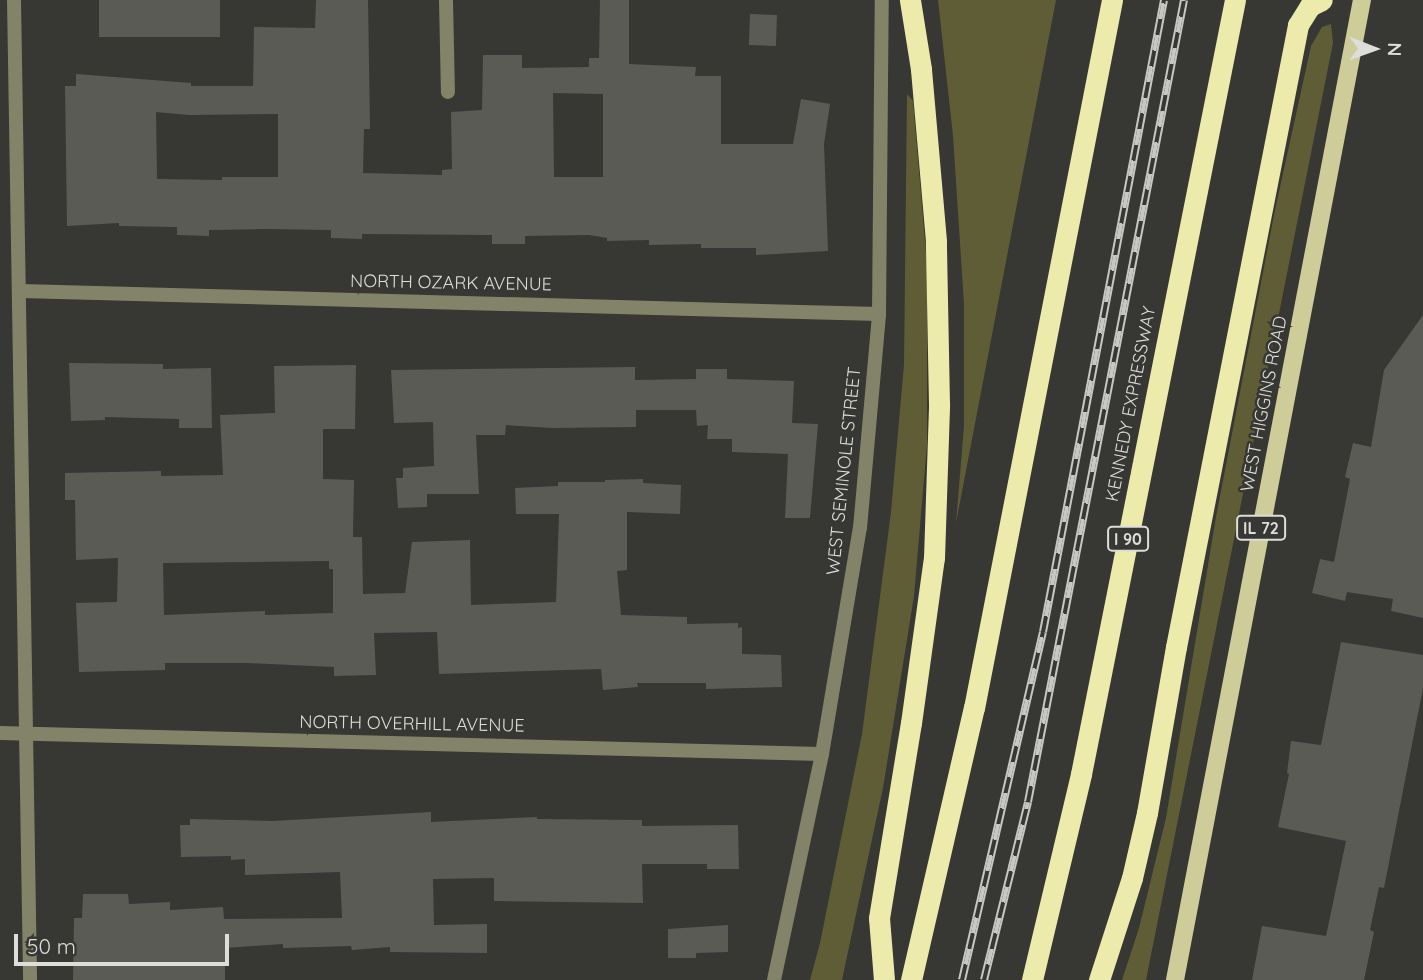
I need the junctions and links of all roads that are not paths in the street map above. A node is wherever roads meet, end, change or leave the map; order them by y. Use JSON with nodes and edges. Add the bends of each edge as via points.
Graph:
{"nodes":[{"id":1,"x":14,"y":0,"type":"edge"},
{"id":2,"x":446,"y":0,"type":"edge"},
{"id":3,"x":882,"y":0,"type":"edge"},
{"id":4,"x":910,"y":0,"type":"edge"},
{"id":5,"x":1112,"y":0,"type":"edge"},
{"id":6,"x":1235,"y":0,"type":"edge"},
{"id":7,"x":1322,"y":0,"type":"edge"},
{"id":8,"x":1362,"y":0,"type":"edge"},
{"id":9,"x":448,"y":92,"type":"dead end"},
{"id":10,"x":21,"y":291,"type":"junction"},
{"id":11,"x":879,"y":314,"type":"junction"},
{"id":12,"x":0,"y":733,"type":"edge"},
{"id":13,"x":27,"y":734,"type":"junction"},
{"id":14,"x":822,"y":754,"type":"junction"},
{"id":15,"x":30,"y":980,"type":"edge"},
{"id":16,"x":774,"y":980,"type":"edge"},
{"id":17,"x":884,"y":980,"type":"edge"},
{"id":18,"x":911,"y":980,"type":"edge"},
{"id":19,"x":1032,"y":980,"type":"edge"},
{"id":20,"x":1099,"y":980,"type":"edge"},
{"id":21,"x":1175,"y":980,"type":"edge"}],
"edges":[{"from":1,"to":10,"type":"street"},
{"from":2,"to":9,"type":"street"},
{"from":3,"to":11,"type":"street","name":"WEST SEMINOLE STREET"},
{"from":4,"to":17,"type":"highway","via":[[921,69],[936,242],[939,418],[934,558],[879,918]]},
{"from":5,"to":18,"type":"highway","via":[[974,708]]},
{"from":6,"to":19,"type":"highway","name":"KENNEDY EXPRESSWAY","number":"I 90","via":[[1083,760]]},
{"from":7,"to":20,"type":"highway","via":[[1310,6],[1298,25],[1147,813]]},
{"from":8,"to":21,"type":"main road","name":"WEST HIGGINS ROAD","number":"IL 72"},
{"from":10,"to":11,"type":"street","name":"NORTH OZARK AVENUE"},
{"from":10,"to":13,"type":"street"},
{"from":11,"to":14,"type":"street","name":"WEST SEMINOLE STREET","via":[[860,528]]},
{"from":12,"to":13,"type":"street","name":"NORTH OVERHILL AVENUE"},
{"from":13,"to":14,"type":"street","name":"NORTH OVERHILL AVENUE"},
{"from":13,"to":15,"type":"street"},
{"from":14,"to":16,"type":"street","name":"WEST SEMINOLE STREET"}]}
